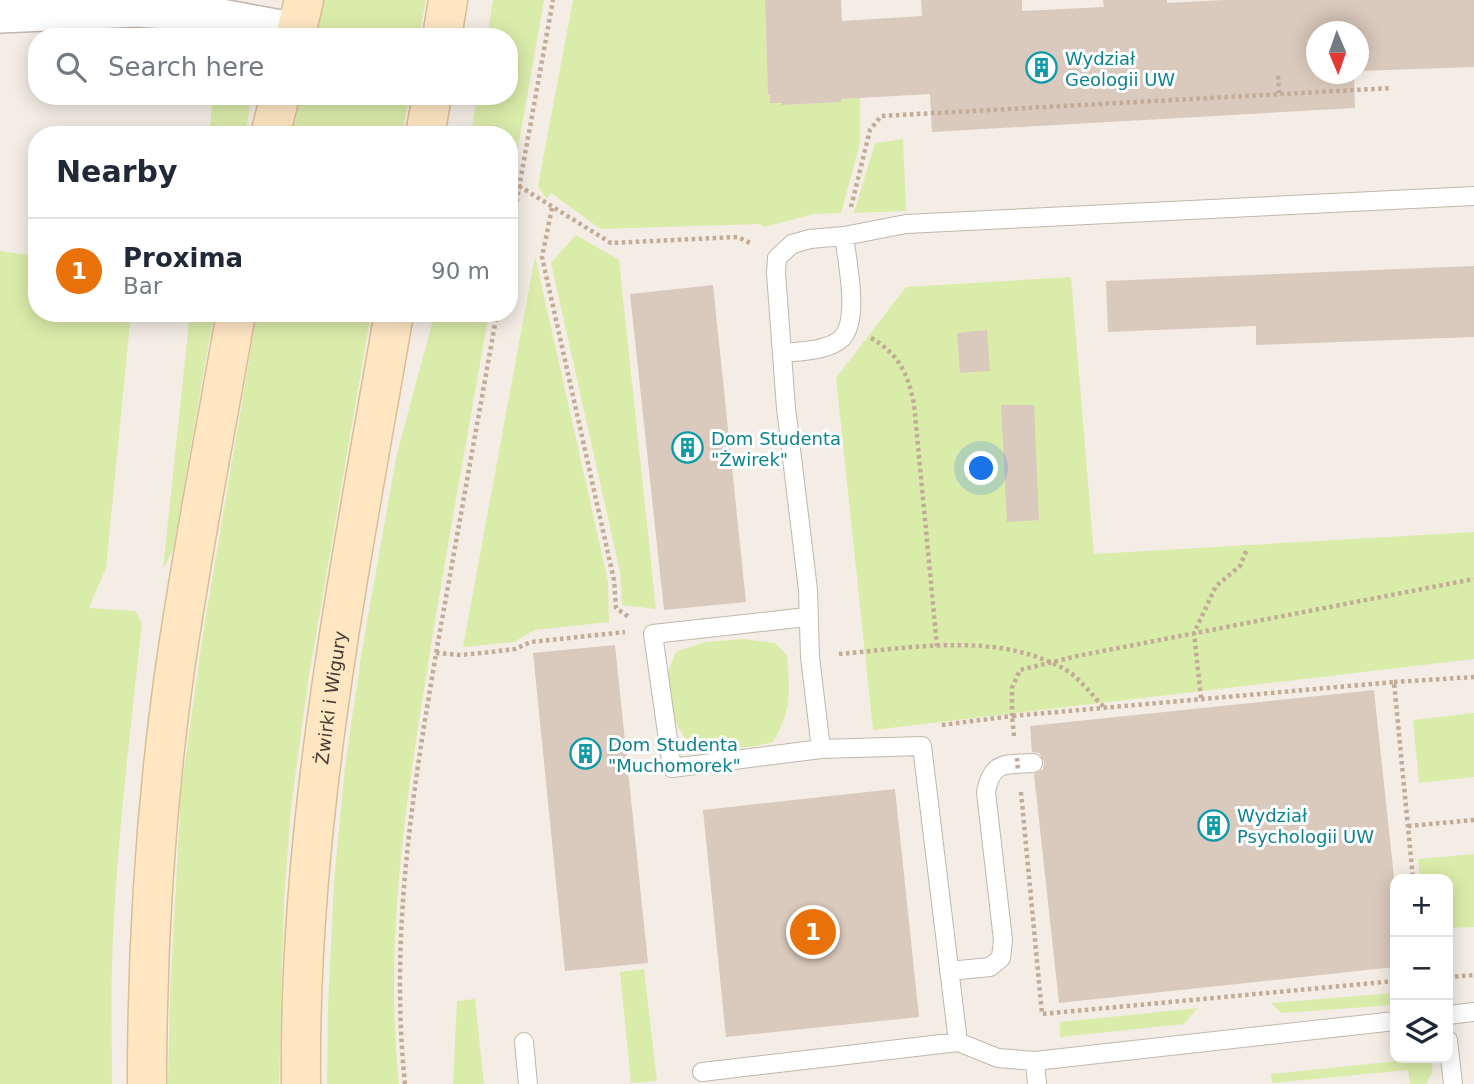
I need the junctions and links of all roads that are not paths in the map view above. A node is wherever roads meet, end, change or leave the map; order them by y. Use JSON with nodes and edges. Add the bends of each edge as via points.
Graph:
{"nodes":[{"id":1,"x":448,"y":0,"type":"edge"},
{"id":2,"x":136,"y":5,"type":"edge"},
{"id":3,"x":0,"y":16,"type":"edge"},
{"id":4,"x":298,"y":22,"type":"edge"},
{"id":5,"x":443,"y":28,"type":"edge"},
{"id":6,"x":278,"y":105,"type":"edge"},
{"id":7,"x":430,"y":105,"type":"edge"},
{"id":8,"x":272,"y":126,"type":"edge"},
{"id":9,"x":427,"y":126,"type":"edge"},
{"id":10,"x":1474,"y":195,"type":"edge"},
{"id":11,"x":844,"y":236,"type":"junction"},
{"id":12,"x":234,"y":322,"type":"edge"},
{"id":13,"x":392,"y":322,"type":"edge"},
{"id":14,"x":783,"y":353,"type":"junction"},
{"id":15,"x":807,"y":617,"type":"junction"},
{"id":16,"x":821,"y":749,"type":"junction"},
{"id":17,"x":1023,"y":764,"type":"road end"},
{"id":18,"x":949,"y":971,"type":"junction"},
{"id":19,"x":1474,"y":1012,"type":"edge"},
{"id":20,"x":1453,"y":1014,"type":"edge"},
{"id":21,"x":1390,"y":1022,"type":"edge"},
{"id":22,"x":524,"y":1042,"type":"dead end"},
{"id":23,"x":958,"y":1042,"type":"junction"},
{"id":24,"x":1035,"y":1061,"type":"junction"},
{"id":25,"x":1451,"y":1063,"type":"edge"},
{"id":26,"x":702,"y":1072,"type":"dead end"},
{"id":27,"x":146,"y":1084,"type":"edge"},
{"id":28,"x":301,"y":1084,"type":"edge"},
{"id":29,"x":528,"y":1084,"type":"edge"},
{"id":30,"x":1038,"y":1084,"type":"edge"},
{"id":31,"x":1453,"y":1084,"type":"edge"}],
"edges":[{"from":1,"to":5,"type":"main road"},
{"from":2,"to":3,"type":"street"},
{"from":2,"to":4,"type":"street"},
{"from":6,"to":8,"type":"main road"},
{"from":7,"to":9,"type":"main road"},
{"from":10,"to":11,"type":"lane","via":[[906,224]]},
{"from":11,"to":14,"type":"lane","via":[[850,326],[828,345]]},
{"from":11,"to":14,"type":"lane","via":[[792,244],[778,258]]},
{"from":12,"to":27,"type":"main road","via":[[166,740],[150,927]]},
{"from":13,"to":28,"type":"main road","name":"Żwirki i Wigury","via":[[321,755],[304,944]]},
{"from":14,"to":15,"type":"lane"},
{"from":15,"to":16,"type":"lane"},
{"from":15,"to":16,"type":"lane","via":[[653,634],[672,768]]},
{"from":16,"to":18,"type":"lane","via":[[922,746]]},
{"from":17,"to":18,"type":"lane","via":[[994,770],[986,792],[1003,940],[1001,958],[990,967]]},
{"from":18,"to":23,"type":"lane"},
{"from":19,"to":20,"type":"lane"},
{"from":21,"to":24,"type":"lane"},
{"from":22,"to":29,"type":"lane"},
{"from":23,"to":24,"type":"lane","via":[[998,1058]]},
{"from":23,"to":26,"type":"lane"},
{"from":24,"to":30,"type":"lane"},
{"from":25,"to":31,"type":"lane"}]}
